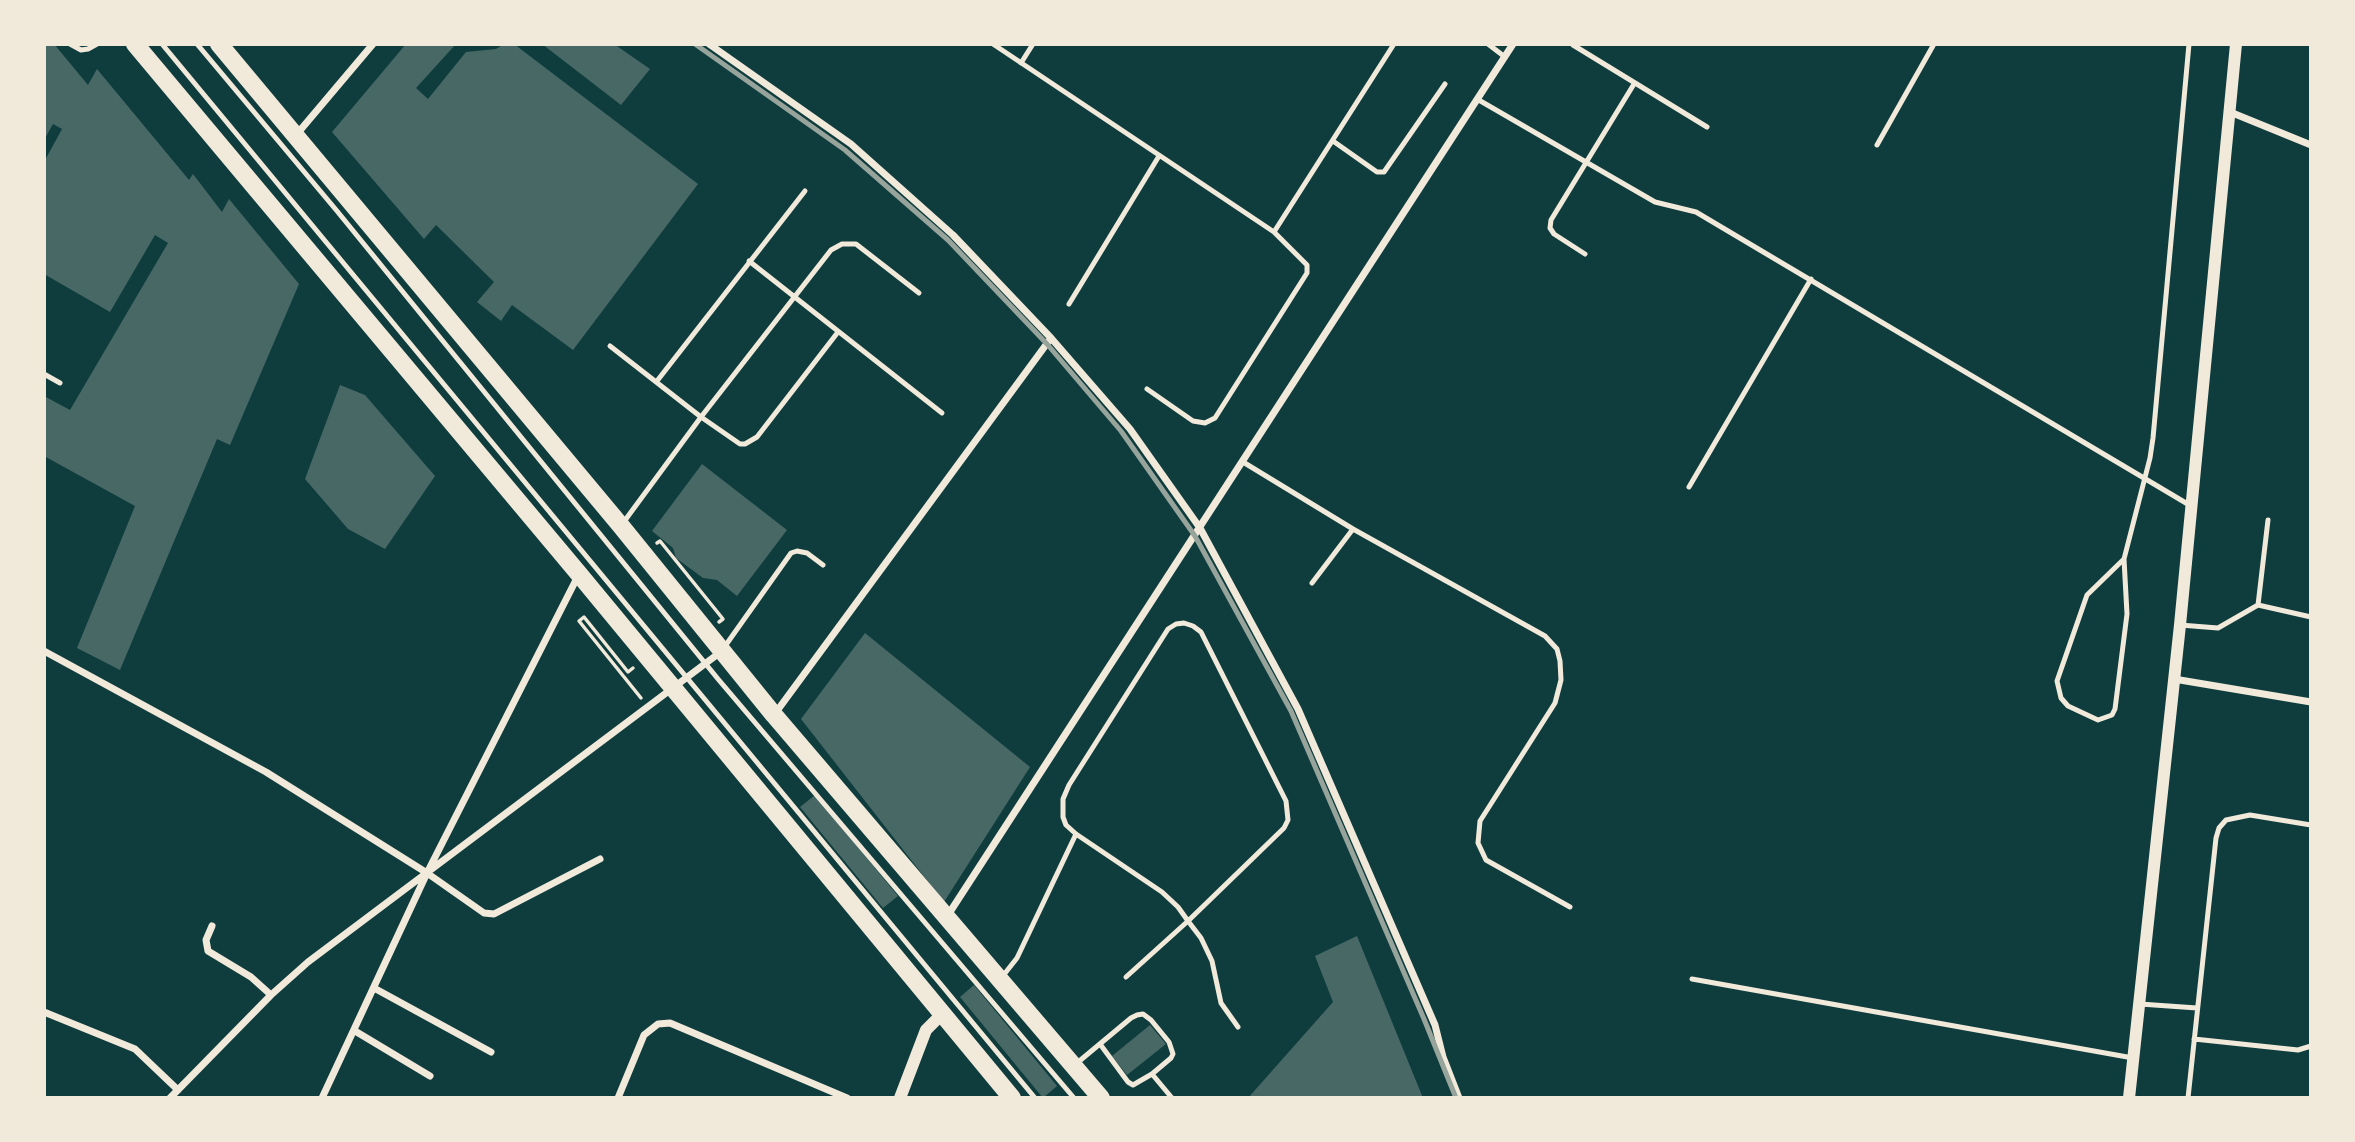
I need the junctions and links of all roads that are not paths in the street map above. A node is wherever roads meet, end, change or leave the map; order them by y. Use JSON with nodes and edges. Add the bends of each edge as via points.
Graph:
{"nodes":[{"id":1,"x":70,"y":44,"type":"edge"},
{"id":2,"x":97,"y":44,"type":"edge"},
{"id":3,"x":135,"y":44,"type":"edge"},
{"id":4,"x":162,"y":44,"type":"edge"},
{"id":5,"x":197,"y":44,"type":"edge"},
{"id":6,"x":219,"y":44,"type":"edge"},
{"id":7,"x":373,"y":44,"type":"edge"},
{"id":8,"x":709,"y":44,"type":"edge"},
{"id":9,"x":993,"y":44,"type":"edge"},
{"id":10,"x":1033,"y":44,"type":"edge"},
{"id":11,"x":1394,"y":44,"type":"edge"},
{"id":12,"x":1488,"y":44,"type":"edge"},
{"id":13,"x":1513,"y":44,"type":"edge"},
{"id":14,"x":1934,"y":44,"type":"edge"},
{"id":15,"x":2189,"y":44,"type":"edge"},
{"id":16,"x":2236,"y":44,"type":"edge"},
{"id":17,"x":1573,"y":45,"type":"edge"},
{"id":18,"x":1505,"y":57,"type":"junction"},
{"id":19,"x":1021,"y":63,"type":"junction"},
{"id":20,"x":1445,"y":84,"type":"dead end"},
{"id":21,"x":1634,"y":84,"type":"junction"},
{"id":22,"x":1477,"y":99,"type":"junction"},
{"id":23,"x":2230,"y":112,"type":"junction"},
{"id":24,"x":1707,"y":127,"type":"dead end"},
{"id":25,"x":296,"y":135,"type":"junction"},
{"id":26,"x":1333,"y":141,"type":"junction"},
{"id":27,"x":1877,"y":145,"type":"dead end"},
{"id":28,"x":2311,"y":145,"type":"edge"},
{"id":29,"x":1159,"y":156,"type":"junction"},
{"id":30,"x":1586,"y":163,"type":"junction"},
{"id":31,"x":805,"y":191,"type":"dead end"},
{"id":32,"x":1274,"y":232,"type":"junction"},
{"id":33,"x":1585,"y":254,"type":"dead end"},
{"id":34,"x":749,"y":261,"type":"junction"},
{"id":35,"x":1811,"y":279,"type":"junction"},
{"id":36,"x":919,"y":293,"type":"dead end"},
{"id":37,"x":793,"y":298,"type":"junction"},
{"id":38,"x":1069,"y":304,"type":"dead end"},
{"id":39,"x":838,"y":332,"type":"junction"},
{"id":40,"x":1051,"y":338,"type":"junction"},
{"id":41,"x":610,"y":346,"type":"dead end"},
{"id":42,"x":44,"y":374,"type":"edge"},
{"id":43,"x":657,"y":381,"type":"junction"},
{"id":44,"x":60,"y":383,"type":"dead end"},
{"id":45,"x":1147,"y":389,"type":"dead end"},
{"id":46,"x":942,"y":413,"type":"dead end"},
{"id":47,"x":701,"y":417,"type":"junction"},
{"id":48,"x":1242,"y":462,"type":"junction"},
{"id":49,"x":2145,"y":477,"type":"junction"},
{"id":50,"x":1689,"y":487,"type":"dead end"},
{"id":51,"x":2191,"y":506,"type":"junction"},
{"id":52,"x":2268,"y":520,"type":"dead end"},
{"id":53,"x":621,"y":526,"type":"junction"},
{"id":54,"x":1200,"y":528,"type":"junction"},
{"id":55,"x":1353,"y":529,"type":"junction"},
{"id":56,"x":2124,"y":559,"type":"junction"},
{"id":57,"x":823,"y":565,"type":"dead end"},
{"id":58,"x":579,"y":574,"type":"junction"},
{"id":59,"x":1312,"y":583,"type":"dead end"},
{"id":60,"x":2258,"y":605,"type":"junction"},
{"id":61,"x":2311,"y":617,"type":"edge"},
{"id":62,"x":2180,"y":625,"type":"junction"},
{"id":63,"x":44,"y":651,"type":"edge"},
{"id":64,"x":722,"y":651,"type":"junction"},
{"id":65,"x":706,"y":664,"type":"junction"},
{"id":66,"x":688,"y":677,"type":"junction"},
{"id":67,"x":2174,"y":679,"type":"junction"},
{"id":68,"x":673,"y":688,"type":"junction"},
{"id":69,"x":2311,"y":702,"type":"edge"},
{"id":70,"x":774,"y":715,"type":"junction"},
{"id":71,"x":2311,"y":825,"type":"edge"},
{"id":72,"x":1076,"y":834,"type":"junction"},
{"id":73,"x":600,"y":859,"type":"dead end"},
{"id":74,"x":427,"y":873,"type":"junction"},
{"id":75,"x":1570,"y":907,"type":"dead end"},
{"id":76,"x":946,"y":918,"type":"junction"},
{"id":77,"x":1188,"y":921,"type":"junction"},
{"id":78,"x":212,"y":926,"type":"dead end"},
{"id":79,"x":1126,"y":977,"type":"dead end"},
{"id":80,"x":1692,"y":979,"type":"dead end"},
{"id":81,"x":1000,"y":980,"type":"junction"},
{"id":82,"x":374,"y":988,"type":"junction"},
{"id":83,"x":271,"y":995,"type":"junction"},
{"id":84,"x":2140,"y":1003,"type":"junction"},
{"id":85,"x":2197,"y":1009,"type":"junction"},
{"id":86,"x":44,"y":1012,"type":"edge"},
{"id":87,"x":942,"y":1014,"type":"junction"},
{"id":88,"x":1238,"y":1027,"type":"dead end"},
{"id":89,"x":355,"y":1031,"type":"junction"},
{"id":90,"x":2194,"y":1039,"type":"junction"},
{"id":91,"x":1100,"y":1044,"type":"junction"},
{"id":92,"x":2311,"y":1046,"type":"edge"},
{"id":93,"x":491,"y":1052,"type":"dead end"},
{"id":94,"x":2134,"y":1058,"type":"junction"},
{"id":95,"x":1074,"y":1066,"type":"junction"},
{"id":96,"x":1152,"y":1074,"type":"junction"},
{"id":97,"x":430,"y":1076,"type":"dead end"},
{"id":98,"x":178,"y":1090,"type":"junction"},
{"id":99,"x":170,"y":1098,"type":"edge"},
{"id":100,"x":322,"y":1098,"type":"edge"},
{"id":101,"x":618,"y":1098,"type":"edge"},
{"id":102,"x":847,"y":1098,"type":"edge"},
{"id":103,"x":900,"y":1098,"type":"edge"},
{"id":104,"x":1012,"y":1098,"type":"edge"},
{"id":105,"x":1035,"y":1098,"type":"edge"},
{"id":106,"x":1074,"y":1098,"type":"edge"},
{"id":107,"x":1101,"y":1098,"type":"edge"},
{"id":108,"x":1172,"y":1098,"type":"edge"},
{"id":109,"x":1460,"y":1098,"type":"edge"},
{"id":110,"x":2129,"y":1098,"type":"edge"},
{"id":111,"x":2188,"y":1098,"type":"edge"}],
"edges":[{"from":1,"to":2,"type":"lane","via":[[80,50]]},
{"from":3,"to":58,"type":"main road"},
{"from":4,"to":66,"type":"lane"},
{"from":5,"to":65,"type":"lane"},
{"from":6,"to":25,"type":"main road"},
{"from":7,"to":25,"type":"street"},
{"from":8,"to":40,"type":"street","via":[[850,144],[953,235]]},
{"from":9,"to":19,"type":"lane"},
{"from":10,"to":19,"type":"lane"},
{"from":11,"to":26,"type":"lane"},
{"from":12,"to":18,"type":"lane"},
{"from":13,"to":18,"type":"street"},
{"from":14,"to":27,"type":"lane"},
{"from":15,"to":49,"type":"lane","via":[[2153,438]]},
{"from":16,"to":23,"type":"street"},
{"from":17,"to":21,"type":"lane"},
{"from":18,"to":22,"type":"street"},
{"from":19,"to":29,"type":"lane"},
{"from":20,"to":26,"type":"lane","via":[[1384,172],[1377,172]]},
{"from":21,"to":24,"type":"lane"},
{"from":21,"to":30,"type":"lane"},
{"from":22,"to":30,"type":"lane"},
{"from":22,"to":48,"type":"street"},
{"from":23,"to":28,"type":"street"},
{"from":23,"to":51,"type":"street"},
{"from":25,"to":53,"type":"main road"},
{"from":26,"to":32,"type":"lane"},
{"from":29,"to":32,"type":"lane"},
{"from":29,"to":38,"type":"lane"},
{"from":30,"to":33,"type":"lane","via":[[1550,224],[1555,234]]},
{"from":30,"to":35,"type":"lane","via":[[1655,202],[1696,212]]},
{"from":31,"to":34,"type":"lane"},
{"from":32,"to":45,"type":"lane","via":[[1305,261],[1307,273],[1215,418],[1193,422]]},
{"from":34,"to":37,"type":"lane"},
{"from":34,"to":43,"type":"lane"},
{"from":35,"to":49,"type":"lane"},
{"from":35,"to":50,"type":"lane"},
{"from":36,"to":37,"type":"lane","via":[[850,243],[831,250]]},
{"from":37,"to":39,"type":"lane"},
{"from":37,"to":47,"type":"lane"},
{"from":39,"to":46,"type":"lane"},
{"from":39,"to":47,"type":"lane","via":[[753,441],[740,444]]},
{"from":40,"to":54,"type":"street","via":[[1130,429]]},
{"from":40,"to":70,"type":"street"},
{"from":41,"to":43,"type":"lane"},
{"from":42,"to":44,"type":"lane"},
{"from":43,"to":47,"type":"lane"},
{"from":47,"to":53,"type":"lane"},
{"from":48,"to":54,"type":"street"},
{"from":48,"to":55,"type":"lane"},
{"from":49,"to":51,"type":"lane"},
{"from":49,"to":56,"type":"lane"},
{"from":51,"to":62,"type":"street"},
{"from":52,"to":60,"type":"lane"},
{"from":53,"to":64,"type":"main road"},
{"from":54,"to":76,"type":"street"},
{"from":54,"to":109,"type":"street","via":[[1298,709],[1435,1025]]},
{"from":55,"to":59,"type":"lane"},
{"from":55,"to":75,"type":"lane","via":[[1545,636],[1557,649],[1561,680],[1555,703],[1480,821],[1478,843],[1486,860]]},
{"from":56,"to":56,"type":"lane","via":[[2127,614],[2115,709],[2098,720],[2068,706],[2057,681],[2087,595]]},
{"from":57,"to":64,"type":"lane","via":[[807,553],[791,553]]},
{"from":58,"to":68,"type":"main road"},
{"from":58,"to":74,"type":"street"},
{"from":60,"to":61,"type":"lane"},
{"from":60,"to":62,"type":"lane","via":[[2218,628]]},
{"from":62,"to":67,"type":"street"},
{"from":63,"to":74,"type":"street","via":[[266,772]]},
{"from":64,"to":65,"type":"street"},
{"from":64,"to":70,"type":"main road"},
{"from":65,"to":66,"type":"street"},
{"from":65,"to":106,"type":"lane"},
{"from":66,"to":68,"type":"street"},
{"from":66,"to":105,"type":"lane"},
{"from":67,"to":69,"type":"street"},
{"from":67,"to":84,"type":"street"},
{"from":68,"to":74,"type":"street"},
{"from":68,"to":87,"type":"main road"},
{"from":70,"to":76,"type":"main road"},
{"from":71,"to":85,"type":"lane","via":[[2250,816],[2226,820],[2219,828]]},
{"from":72,"to":77,"type":"lane","via":[[1162,892]]},
{"from":72,"to":77,"type":"lane","via":[[1063,817],[1069,785],[1168,629],[1184,623],[1193,626],[1201,632],[1279,786],[1288,820]]},
{"from":72,"to":81,"type":"lane","via":[[1017,958]]},
{"from":73,"to":74,"type":"street","via":[[491,915]]},
{"from":74,"to":82,"type":"street"},
{"from":74,"to":83,"type":"street"},
{"from":76,"to":81,"type":"main road"},
{"from":77,"to":79,"type":"lane"},
{"from":77,"to":88,"type":"lane","via":[[1212,961],[1222,1003]]},
{"from":78,"to":83,"type":"street","via":[[206,940],[208,951]]},
{"from":80,"to":94,"type":"lane"},
{"from":81,"to":95,"type":"main road"},
{"from":82,"to":89,"type":"street"},
{"from":82,"to":93,"type":"street"},
{"from":83,"to":98,"type":"street"},
{"from":84,"to":85,"type":"lane"},
{"from":84,"to":94,"type":"street"},
{"from":85,"to":90,"type":"lane"},
{"from":86,"to":98,"type":"street","via":[[135,1049]]},
{"from":87,"to":103,"type":"street","via":[[926,1030]]},
{"from":87,"to":104,"type":"main road"},
{"from":89,"to":97,"type":"street"},
{"from":89,"to":100,"type":"street"},
{"from":90,"to":92,"type":"lane","via":[[2298,1050]]},
{"from":90,"to":111,"type":"lane"},
{"from":91,"to":95,"type":"lane"},
{"from":91,"to":96,"type":"lane","via":[[1131,1084]]},
{"from":91,"to":96,"type":"lane","via":[[1131,1018],[1147,1016],[1172,1049],[1171,1058]]},
{"from":94,"to":110,"type":"street"},
{"from":95,"to":107,"type":"main road"},
{"from":96,"to":108,"type":"lane"},
{"from":98,"to":99,"type":"street"},
{"from":101,"to":102,"type":"street","via":[[644,1035],[658,1024],[670,1023]]}]}
